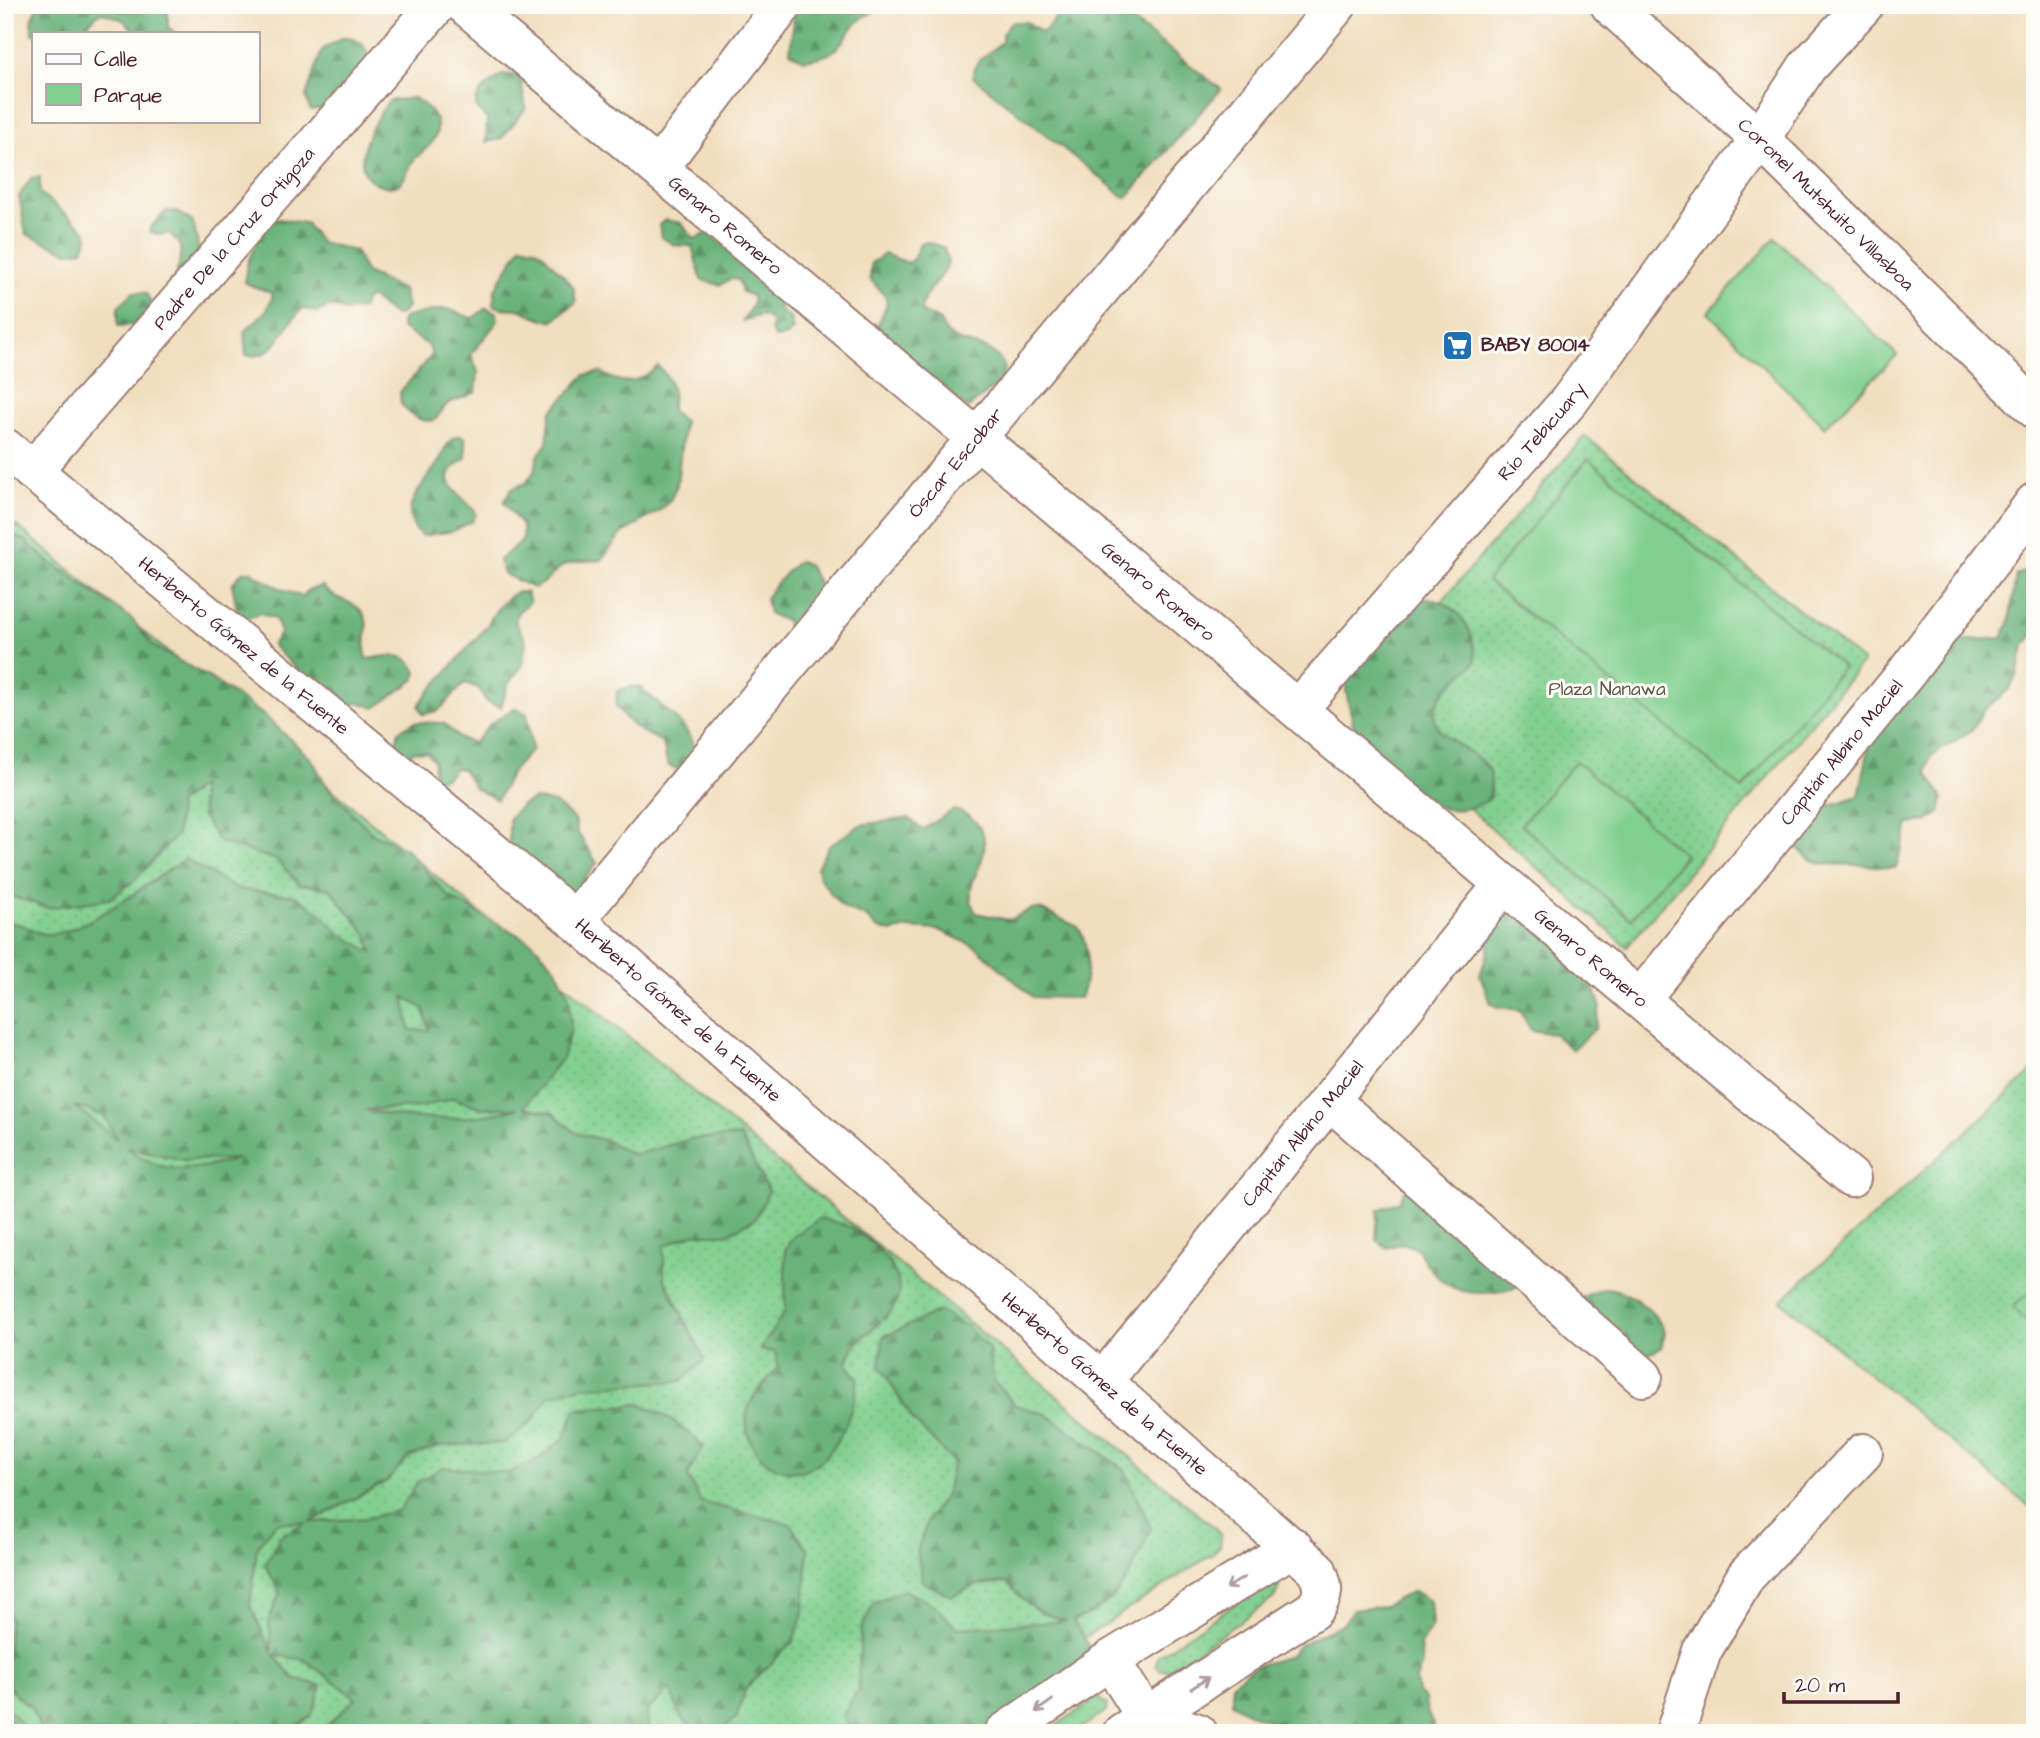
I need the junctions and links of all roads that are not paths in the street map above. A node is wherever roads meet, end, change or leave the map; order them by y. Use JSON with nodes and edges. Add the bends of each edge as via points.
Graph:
{"nodes":[{"id":1,"x":436,"y":5,"type":"edge"},
{"id":2,"x":465,"y":5,"type":"edge"},
{"id":3,"x":783,"y":5,"type":"edge"},
{"id":4,"x":1337,"y":5,"type":"edge"},
{"id":5,"x":1610,"y":5,"type":"edge"},
{"id":6,"x":1864,"y":5,"type":"edge"},
{"id":7,"x":1760,"y":139,"type":"junction"},
{"id":8,"x":658,"y":168,"type":"junction"},
{"id":9,"x":2035,"y":409,"type":"edge"},
{"id":10,"x":974,"y":439,"type":"junction"},
{"id":11,"x":19,"y":459,"type":"edge"},
{"id":12,"x":2035,"y":502,"type":"edge"},
{"id":13,"x":1299,"y":708,"type":"junction"},
{"id":14,"x":1503,"y":885,"type":"junction"},
{"id":15,"x":575,"y":920,"type":"junction"},
{"id":16,"x":1641,"y":999,"type":"junction"},
{"id":17,"x":1331,"y":1101,"type":"junction"},
{"id":18,"x":1851,"y":1178,"type":"dead end"},
{"id":19,"x":1643,"y":1377,"type":"dead end"},
{"id":20,"x":1103,"y":1381,"type":"junction"},
{"id":21,"x":1863,"y":1453,"type":"dead end"},
{"id":22,"x":1293,"y":1547,"type":"junction"},
{"id":23,"x":1110,"y":1660,"type":"junction"},
{"id":24,"x":1134,"y":1725,"type":"edge"},
{"id":25,"x":1004,"y":1733,"type":"edge"},
{"id":26,"x":1198,"y":1733,"type":"edge"},
{"id":27,"x":1675,"y":1733,"type":"edge"}],
"edges":[{"from":1,"to":11,"type":"street","name":"Padre De la Cruz Ortigoza"},
{"from":2,"to":8,"type":"street","name":"Genaro Romero"},
{"from":3,"to":8,"type":"street"},
{"from":4,"to":10,"type":"street","name":"Óscar Escobar"},
{"from":5,"to":7,"type":"street","name":"Coronel Mutshuito Villasboa"},
{"from":6,"to":7,"type":"street","name":"Río Tebicuary","via":[[1807,66]]},
{"from":7,"to":9,"type":"street","name":"Coronel Mutshuito Villasboa"},
{"from":7,"to":13,"type":"street","name":"Río Tebicuary","via":[[1570,400]]},
{"from":8,"to":10,"type":"street","name":"Genaro Romero"},
{"from":10,"to":13,"type":"street","name":"Genaro Romero"},
{"from":10,"to":15,"type":"street","name":"Óscar Escobar"},
{"from":11,"to":15,"type":"street","name":"Heriberto Gómez de la Fuente"},
{"from":12,"to":16,"type":"street","name":"Capitán Albino Maciel","via":[[1907,672]]},
{"from":13,"to":14,"type":"street","name":"Genaro Romero"},
{"from":14,"to":16,"type":"street","name":"Genaro Romero"},
{"from":14,"to":17,"type":"street","name":"Capitán Albino Maciel"},
{"from":15,"to":20,"type":"street","name":"Heriberto Gómez de la Fuente"},
{"from":16,"to":18,"type":"street","name":"Genaro Romero"},
{"from":17,"to":19,"type":"street"},
{"from":17,"to":20,"type":"street","name":"Capitán Albino Maciel"},
{"from":20,"to":22,"type":"street","name":"Heriberto Gómez de la Fuente"},
{"from":21,"to":27,"type":"street","via":[[1746,1576],[1702,1651]]},
{"from":22,"to":23,"type":"street","one_way":true},
{"from":24,"to":22,"type":"street","name":"Heriberto Gómez de la Fuente","one_way":true,"via":[[1313,1610],[1323,1595],[1323,1584],[1317,1570]]},
{"from":23,"to":24,"type":"street"},
{"from":23,"to":25,"type":"street","one_way":true},
{"from":24,"to":26,"type":"street"}]}
